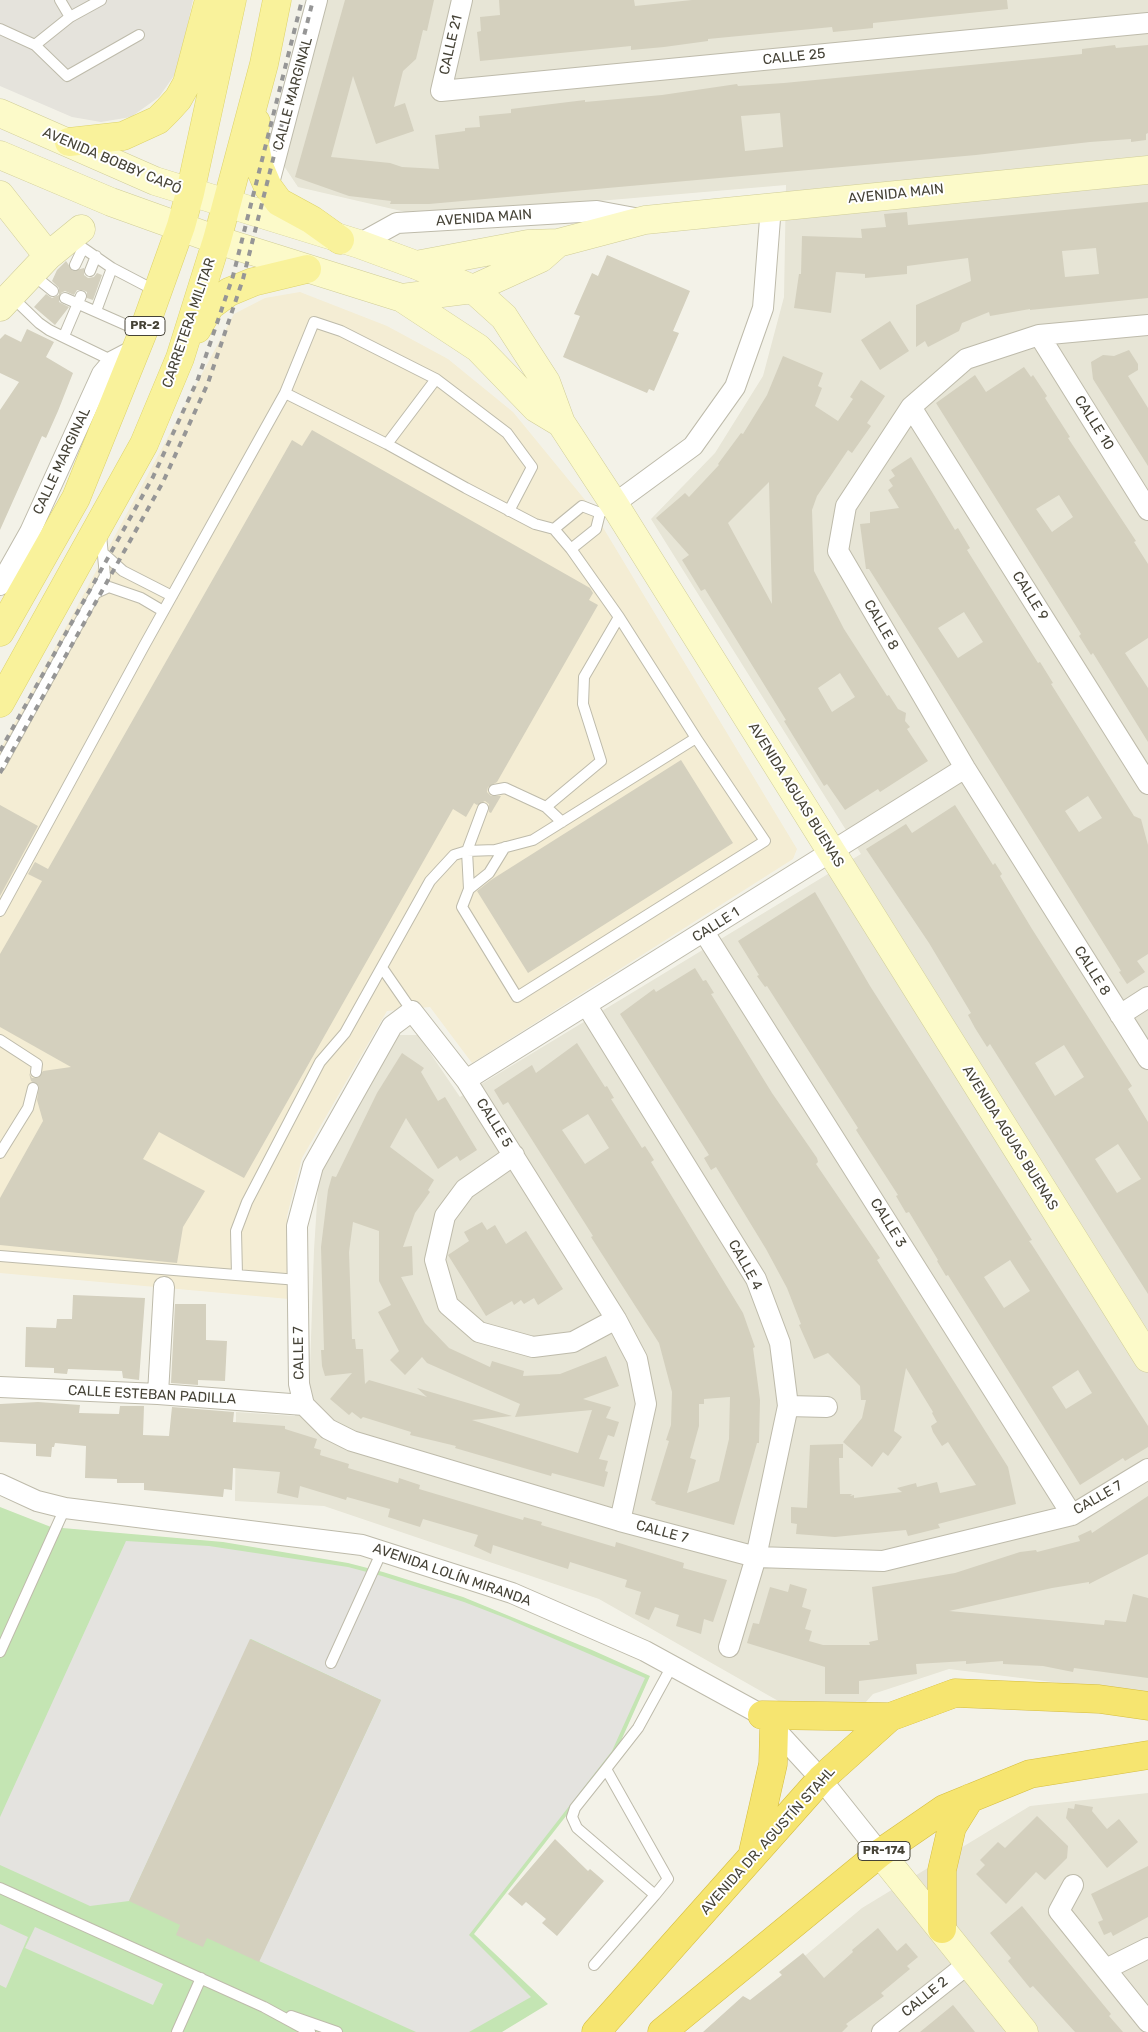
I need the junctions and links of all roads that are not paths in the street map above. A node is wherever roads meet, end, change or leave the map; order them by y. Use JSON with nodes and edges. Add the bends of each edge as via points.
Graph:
{"nodes":[{"id":1,"x":60,"y":0,"type":"edge"},
{"id":2,"x":101,"y":0,"type":"edge"},
{"id":3,"x":208,"y":0,"type":"edge"},
{"id":4,"x":232,"y":0,"type":"edge"},
{"id":5,"x":277,"y":0,"type":"edge"},
{"id":6,"x":317,"y":0,"type":"edge"},
{"id":7,"x":462,"y":0,"type":"edge"},
{"id":8,"x":70,"y":17,"type":"junction"},
{"id":9,"x":1148,"y":23,"type":"edge"},
{"id":10,"x":0,"y":29,"type":"edge"},
{"id":11,"x":139,"y":35,"type":"dead end"},
{"id":12,"x":35,"y":44,"type":"junction"},
{"id":13,"x":267,"y":45,"type":"junction"},
{"id":14,"x":441,"y":91,"type":"joint"},
{"id":15,"x":0,"y":113,"type":"edge"},
{"id":16,"x":69,"y":142,"type":"junction"},
{"id":17,"x":0,"y":155,"type":"edge"},
{"id":18,"x":1148,"y":170,"type":"edge"},
{"id":19,"x":268,"y":187,"type":"junction"},
{"id":20,"x":190,"y":193,"type":"junction"},
{"id":21,"x":0,"y":194,"type":"edge"},
{"id":22,"x":226,"y":204,"type":"junction"},
{"id":23,"x":771,"y":206,"type":"junction"},
{"id":24,"x":645,"y":220,"type":"junction"},
{"id":25,"x":181,"y":226,"type":"junction"},
{"id":26,"x":216,"y":238,"type":"junction"},
{"id":27,"x":77,"y":239,"type":"junction"},
{"id":28,"x":349,"y":242,"type":"junction"},
{"id":29,"x":558,"y":243,"type":"junction"},
{"id":30,"x":96,"y":256,"type":"junction"},
{"id":31,"x":75,"y":265,"type":"dead end"},
{"id":32,"x":416,"y":266,"type":"junction"},
{"id":33,"x":112,"y":268,"type":"junction"},
{"id":34,"x":307,"y":269,"type":"junction"},
{"id":35,"x":90,"y":271,"type":"dead end"},
{"id":36,"x":31,"y":284,"type":"edge"},
{"id":37,"x":473,"y":289,"type":"junction"},
{"id":38,"x":53,"y":291,"type":"dead end"},
{"id":39,"x":158,"y":292,"type":"junction"},
{"id":40,"x":65,"y":298,"type":"dead end"},
{"id":41,"x":402,"y":298,"type":"junction"},
{"id":42,"x":79,"y":300,"type":"junction"},
{"id":43,"x":96,"y":311,"type":"junction"},
{"id":44,"x":1148,"y":324,"type":"edge"},
{"id":45,"x":64,"y":336,"type":"junction"},
{"id":46,"x":1039,"y":336,"type":"junction"},
{"id":47,"x":131,"y":347,"type":"junction"},
{"id":48,"x":180,"y":358,"type":"junction"},
{"id":49,"x":436,"y":379,"type":"junction"},
{"id":50,"x":285,"y":393,"type":"junction"},
{"id":51,"x":912,"y":407,"type":"junction"},
{"id":52,"x":561,"y":423,"type":"junction"},
{"id":53,"x":387,"y":444,"type":"junction"},
{"id":54,"x":607,"y":509,"type":"junction"},
{"id":55,"x":509,"y":510,"type":"junction"},
{"id":56,"x":1148,"y":510,"type":"edge"},
{"id":57,"x":100,"y":526,"type":"junction"},
{"id":58,"x":554,"y":529,"type":"junction"},
{"id":59,"x":571,"y":549,"type":"junction"},
{"id":60,"x":102,"y":553,"type":"junction"},
{"id":61,"x":0,"y":585,"type":"edge"},
{"id":62,"x":96,"y":593,"type":"junction"},
{"id":63,"x":172,"y":596,"type":"junction"},
{"id":64,"x":163,"y":611,"type":"junction"},
{"id":65,"x":619,"y":617,"type":"junction"},
{"id":66,"x":0,"y":632,"type":"edge"},
{"id":67,"x":0,"y":703,"type":"edge"},
{"id":68,"x":696,"y":738,"type":"junction"},
{"id":69,"x":0,"y":766,"type":"edge"},
{"id":70,"x":965,"y":768,"type":"junction"},
{"id":71,"x":1148,"y":784,"type":"edge"},
{"id":72,"x":494,"y":790,"type":"dead end"},
{"id":73,"x":546,"y":807,"type":"junction"},
{"id":74,"x":483,"y":808,"type":"dead end"},
{"id":75,"x":562,"y":822,"type":"junction"},
{"id":76,"x":505,"y":847,"type":"junction"},
{"id":77,"x":467,"y":851,"type":"junction"},
{"id":78,"x":832,"y":853,"type":"junction"},
{"id":79,"x":469,"y":888,"type":"junction"},
{"id":80,"x":0,"y":911,"type":"edge"},
{"id":81,"x":704,"y":932,"type":"junction"},
{"id":82,"x":383,"y":968,"type":"junction"},
{"id":83,"x":1148,"y":997,"type":"edge"},
{"id":84,"x":587,"y":1006,"type":"junction"},
{"id":85,"x":412,"y":1011,"type":"junction"},
{"id":86,"x":1120,"y":1014,"type":"junction"},
{"id":87,"x":0,"y":1040,"type":"edge"},
{"id":88,"x":1148,"y":1059,"type":"edge"},
{"id":89,"x":36,"y":1072,"type":"dead end"},
{"id":90,"x":466,"y":1080,"type":"junction"},
{"id":91,"x":33,"y":1088,"type":"dead end"},
{"id":92,"x":0,"y":1153,"type":"edge"},
{"id":93,"x":514,"y":1155,"type":"junction"},
{"id":94,"x":0,"y":1256,"type":"edge"},
{"id":95,"x":237,"y":1275,"type":"junction"},
{"id":96,"x":298,"y":1280,"type":"junction"},
{"id":97,"x":164,"y":1287,"type":"dead end"},
{"id":98,"x":616,"y":1319,"type":"junction"},
{"id":99,"x":1148,"y":1358,"type":"edge"},
{"id":100,"x":0,"y":1386,"type":"edge"},
{"id":101,"x":158,"y":1394,"type":"junction"},
{"id":102,"x":304,"y":1405,"type":"junction"},
{"id":103,"x":788,"y":1406,"type":"junction"},
{"id":104,"x":827,"y":1406,"type":"dead end"},
{"id":105,"x":1148,"y":1469,"type":"edge"},
{"id":106,"x":0,"y":1484,"type":"edge"},
{"id":107,"x":65,"y":1508,"type":"junction"},
{"id":108,"x":1072,"y":1515,"type":"junction"},
{"id":109,"x":620,"y":1521,"type":"junction"},
{"id":110,"x":382,"y":1551,"type":"junction"},
{"id":111,"x":756,"y":1557,"type":"junction"},
{"id":112,"x":729,"y":1646,"type":"dead end"},
{"id":113,"x":0,"y":1652,"type":"edge"},
{"id":114,"x":331,"y":1663,"type":"dead end"},
{"id":115,"x":672,"y":1666,"type":"junction"},
{"id":116,"x":1148,"y":1706,"type":"edge"},
{"id":117,"x":890,"y":1718,"type":"junction"},
{"id":118,"x":768,"y":1721,"type":"junction"},
{"id":119,"x":1148,"y":1740,"type":"edge"},
{"id":120,"x":1148,"y":1755,"type":"edge"},
{"id":121,"x":1096,"y":1763,"type":"junction"},
{"id":122,"x":606,"y":1768,"type":"junction"},
{"id":123,"x":821,"y":1779,"type":"junction"},
{"id":124,"x":970,"y":1798,"type":"junction"},
{"id":125,"x":880,"y":1854,"type":"junction"},
{"id":126,"x":752,"y":1857,"type":"junction"},
{"id":127,"x":1072,"y":1885,"type":"dead end"},
{"id":128,"x":0,"y":1888,"type":"edge"},
{"id":129,"x":655,"y":1895,"type":"junction"},
{"id":130,"x":942,"y":1929,"type":"junction"},
{"id":131,"x":1148,"y":1948,"type":"edge"},
{"id":132,"x":969,"y":1963,"type":"junction"},
{"id":133,"x":594,"y":1965,"type":"dead end"},
{"id":134,"x":1106,"y":1969,"type":"junction"},
{"id":135,"x":201,"y":1978,"type":"junction"},
{"id":136,"x":264,"y":2007,"type":"junction"},
{"id":137,"x":1148,"y":2022,"type":"edge"},
{"id":138,"x":177,"y":2032,"type":"edge"},
{"id":139,"x":310,"y":2032,"type":"edge"},
{"id":140,"x":337,"y":2032,"type":"edge"},
{"id":141,"x":596,"y":2032,"type":"edge"},
{"id":142,"x":662,"y":2032,"type":"edge"},
{"id":143,"x":882,"y":2032,"type":"edge"},
{"id":144,"x":1024,"y":2032,"type":"edge"}],
"edges":[{"from":1,"to":8,"type":"lane"},
{"from":2,"to":8,"type":"lane"},
{"from":3,"to":16,"type":"main road","via":[[187,83],[168,110],[158,120],[123,136]]},
{"from":4,"to":20,"type":"main road","number":"PR-2"},
{"from":5,"to":13,"type":"main road","name":"CARRETERA MILITAR"},
{"from":6,"to":19,"type":"street","name":"CALLE MARGINAL"},
{"from":7,"to":14,"type":"street","name":"CALLE 21"},
{"from":8,"to":12,"type":"lane"},
{"from":9,"to":14,"type":"street","name":"CALLE 25"},
{"from":10,"to":12,"type":"lane"},
{"from":11,"to":12,"type":"lane","via":[[67,76]]},
{"from":13,"to":19,"type":"main road","via":[[269,66],[253,136],[259,166]]},
{"from":13,"to":22,"type":"main road","name":"CARRETERA MILITAR"},
{"from":15,"to":16,"type":"street","name":"AVENIDA BOBBY CAPÓ"},
{"from":16,"to":20,"type":"street","name":"AVENIDA BOBBY CAPÓ"},
{"from":17,"to":25,"type":"street","via":[[111,202]]},
{"from":18,"to":23,"type":"street","name":"AVENIDA MAIN"},
{"from":19,"to":28,"type":"main road","via":[[278,202]]},
{"from":20,"to":22,"type":"street","name":"AVENIDA BOBBY CAPÓ"},
{"from":20,"to":25,"type":"main road","number":"PR-2"},
{"from":21,"to":36,"type":"street"},
{"from":22,"to":26,"type":"main road","name":"CARRETERA MILITAR"},
{"from":22,"to":28,"type":"street","name":"AVENIDA BOBBY CAPÓ"},
{"from":23,"to":24,"type":"street","name":"AVENIDA MAIN"},
{"from":23,"to":54,"type":"street","via":[[763,308],[735,387],[693,446]]},
{"from":24,"to":28,"type":"street","name":"AVENIDA MAIN","via":[[597,211],[397,223]]},
{"from":24,"to":29,"type":"street","name":"AVENIDA MAIN"},
{"from":25,"to":26,"type":"street"},
{"from":25,"to":39,"type":"main road","number":"PR-2"},
{"from":26,"to":34,"type":"street"},
{"from":26,"to":48,"type":"main road","name":"CARRETERA MILITAR"},
{"from":27,"to":30,"type":"lane"},
{"from":27,"to":31,"type":"lane"},
{"from":27,"to":36,"type":"street"},
{"from":28,"to":32,"type":"street","name":"AVENIDA AGUAS BUENAS"},
{"from":29,"to":32,"type":"street","name":"AVENIDA MAIN","via":[[528,244]]},
{"from":29,"to":37,"type":"street","via":[[541,258]]},
{"from":30,"to":33,"type":"lane"},
{"from":30,"to":35,"type":"lane"},
{"from":32,"to":37,"type":"street","name":"AVENIDA AGUAS BUENAS"},
{"from":33,"to":39,"type":"lane"},
{"from":33,"to":43,"type":"lane"},
{"from":34,"to":41,"type":"street"},
{"from":34,"to":48,"type":"main road","via":[[253,282],[222,296],[210,306]]},
{"from":36,"to":38,"type":"lane"},
{"from":36,"to":45,"type":"lane","via":[[39,323]]},
{"from":37,"to":41,"type":"street"},
{"from":37,"to":52,"type":"street","name":"AVENIDA AGUAS BUENAS","via":[[504,317],[546,382]]},
{"from":39,"to":47,"type":"main road","number":"PR-2"},
{"from":40,"to":42,"type":"lane"},
{"from":41,"to":52,"type":"street","via":[[478,348],[536,408]]},
{"from":42,"to":43,"type":"lane"},
{"from":42,"to":45,"type":"lane"},
{"from":43,"to":47,"type":"lane"},
{"from":44,"to":46,"type":"street","name":"CALLE 8"},
{"from":45,"to":47,"type":"lane"},
{"from":46,"to":51,"type":"street","name":"CALLE 8","via":[[966,358]]},
{"from":46,"to":56,"type":"street","name":"CALLE 10"},
{"from":47,"to":61,"type":"street","name":"CALLE MARGINAL","via":[[102,374],[30,532]]},
{"from":47,"to":66,"type":"main road","number":"PR-2","via":[[76,498]]},
{"from":48,"to":57,"type":"main road","name":"CARRETERA MILITAR","via":[[144,444]]},
{"from":49,"to":50,"type":"lane","via":[[341,331],[314,322]]},
{"from":49,"to":53,"type":"lane"},
{"from":49,"to":55,"type":"lane","via":[[507,433],[532,467]]},
{"from":50,"to":53,"type":"lane"},
{"from":50,"to":63,"type":"lane"},
{"from":51,"to":70,"type":"street","name":"CALLE 8","via":[[846,506],[838,551]]},
{"from":51,"to":71,"type":"street","name":"CALLE 9"},
{"from":52,"to":54,"type":"street","name":"AVENIDA AGUAS BUENAS"},
{"from":53,"to":55,"type":"lane"},
{"from":54,"to":58,"type":"lane","via":[[582,506]]},
{"from":54,"to":59,"type":"lane","via":[[596,529]]},
{"from":54,"to":78,"type":"street","name":"AVENIDA AGUAS BUENAS"},
{"from":55,"to":58,"type":"lane","via":[[535,524]]},
{"from":57,"to":60,"type":"lane"},
{"from":57,"to":67,"type":"main road","name":"CARRETERA MILITAR"},
{"from":58,"to":59,"type":"lane"},
{"from":59,"to":65,"type":"lane"},
{"from":60,"to":62,"type":"lane","via":[[105,576]]},
{"from":60,"to":63,"type":"lane","via":[[123,571]]},
{"from":62,"to":64,"type":"lane","via":[[109,587],[141,598]]},
{"from":62,"to":69,"type":"lane"},
{"from":63,"to":64,"type":"lane"},
{"from":64,"to":80,"type":"lane"},
{"from":65,"to":68,"type":"lane"},
{"from":65,"to":73,"type":"lane","via":[[584,677],[583,704],[601,761]]},
{"from":68,"to":75,"type":"lane"},
{"from":68,"to":79,"type":"lane","via":[[765,841],[517,997],[462,908]]},
{"from":70,"to":78,"type":"street","name":"CALLE 1"},
{"from":70,"to":86,"type":"street","name":"CALLE 8"},
{"from":72,"to":73,"type":"lane","via":[[505,788]]},
{"from":73,"to":75,"type":"lane"},
{"from":74,"to":77,"type":"lane"},
{"from":75,"to":76,"type":"lane","via":[[533,840]]},
{"from":76,"to":77,"type":"lane"},
{"from":76,"to":79,"type":"lane","via":[[490,873]]},
{"from":77,"to":79,"type":"lane"},
{"from":77,"to":82,"type":"lane","via":[[454,855],[430,881]]},
{"from":78,"to":81,"type":"street","name":"CALLE 1"},
{"from":78,"to":99,"type":"street","name":"AVENIDA AGUAS BUENAS"},
{"from":81,"to":84,"type":"street","name":"CALLE 1"},
{"from":81,"to":108,"type":"street","name":"CALLE 3"},
{"from":82,"to":85,"type":"lane"},
{"from":82,"to":95,"type":"lane","via":[[346,1033],[320,1062],[247,1202],[236,1232]]},
{"from":83,"to":86,"type":"street"},
{"from":84,"to":90,"type":"street","name":"CALLE 1"},
{"from":84,"to":103,"type":"street","name":"CALLE 4","via":[[756,1279],[780,1343]]},
{"from":85,"to":90,"type":"street","name":"CALLE 5"},
{"from":85,"to":96,"type":"street","via":[[392,1026],[313,1166],[297,1226]]},
{"from":86,"to":88,"type":"street","name":"CALLE 8"},
{"from":87,"to":89,"type":"lane","via":[[37,1064]]},
{"from":90,"to":93,"type":"street","name":"CALLE 5"},
{"from":91,"to":92,"type":"lane","via":[[28,1108]]},
{"from":93,"to":98,"type":"street","name":"CALLE 5"},
{"from":93,"to":98,"type":"street","via":[[465,1189],[445,1216],[435,1260],[448,1305],[479,1332],[533,1347],[573,1342]]},
{"from":94,"to":95,"type":"lane"},
{"from":95,"to":96,"type":"lane"},
{"from":96,"to":102,"type":"street","name":"CALLE 7","via":[[299,1384]]},
{"from":97,"to":101,"type":"street"},
{"from":98,"to":109,"type":"street","name":"CALLE 5","via":[[637,1359],[646,1404]]},
{"from":100,"to":101,"type":"street","name":"CALLE ESTEBAN PADILLA"},
{"from":101,"to":102,"type":"street","name":"CALLE ESTEBAN PADILLA"},
{"from":102,"to":109,"type":"street","name":"CALLE 7","via":[[328,1429],[352,1441]]},
{"from":103,"to":104,"type":"street"},
{"from":103,"to":111,"type":"street","name":"CALLE 4"},
{"from":105,"to":108,"type":"street","name":"CALLE 7"},
{"from":106,"to":107,"type":"street","name":"AVENIDA LOLÍN MIRANDA"},
{"from":107,"to":110,"type":"street","name":"AVENIDA LOLÍN MIRANDA","via":[[362,1545]]},
{"from":107,"to":113,"type":"lane"},
{"from":108,"to":111,"type":"street","name":"CALLE 7","via":[[883,1561]]},
{"from":109,"to":111,"type":"street","name":"CALLE 7"},
{"from":110,"to":114,"type":"lane"},
{"from":110,"to":115,"type":"street","name":"AVENIDA LOLÍN MIRANDA","via":[[512,1593],[646,1651]]},
{"from":111,"to":112,"type":"street","name":"CALLE 4"},
{"from":115,"to":118,"type":"street","name":"AVENIDA LOLÍN MIRANDA"},
{"from":115,"to":122,"type":"lane","via":[[638,1728]]},
{"from":116,"to":117,"type":"highway","name":"AVENIDA DR. AGUSTÍN STAHL","via":[[1098,1699],[955,1693]]},
{"from":117,"to":118,"type":"highway"},
{"from":117,"to":123,"type":"highway","name":"AVENIDA DR. AGUSTÍN STAHL"},
{"from":118,"to":123,"type":"street","name":"AVENIDA LOLÍN MIRANDA"},
{"from":118,"to":126,"type":"highway","via":[[773,1764]]},
{"from":119,"to":121,"type":"highway"},
{"from":120,"to":121,"type":"highway","number":"PR-174"},
{"from":121,"to":124,"type":"highway","number":"PR-174","via":[[1030,1774]]},
{"from":122,"to":129,"type":"lane","via":[[668,1879]]},
{"from":122,"to":129,"type":"lane","via":[[575,1808],[573,1822]]},
{"from":123,"to":125,"type":"street","name":"AVENIDA LOLÍN MIRANDA"},
{"from":123,"to":126,"type":"highway","name":"AVENIDA DR. AGUSTÍN STAHL"},
{"from":124,"to":125,"type":"highway","number":"PR-174","via":[[944,1809]]},
{"from":124,"to":130,"type":"highway","via":[[952,1827],[942,1870]]},
{"from":125,"to":130,"type":"street"},
{"from":125,"to":142,"type":"highway","number":"PR-174"},
{"from":126,"to":141,"type":"highway","name":"AVENIDA DR. AGUSTÍN STAHL"},
{"from":127,"to":134,"type":"street","via":[[1060,1911]]},
{"from":128,"to":135,"type":"lane"},
{"from":129,"to":133,"type":"lane"},
{"from":130,"to":132,"type":"street"},
{"from":131,"to":134,"type":"street"},
{"from":132,"to":143,"type":"street","name":"CALLE 2"},
{"from":132,"to":144,"type":"street"},
{"from":134,"to":137,"type":"street"},
{"from":135,"to":136,"type":"lane"},
{"from":135,"to":138,"type":"lane"},
{"from":136,"to":139,"type":"lane"},
{"from":136,"to":140,"type":"lane"}]}
